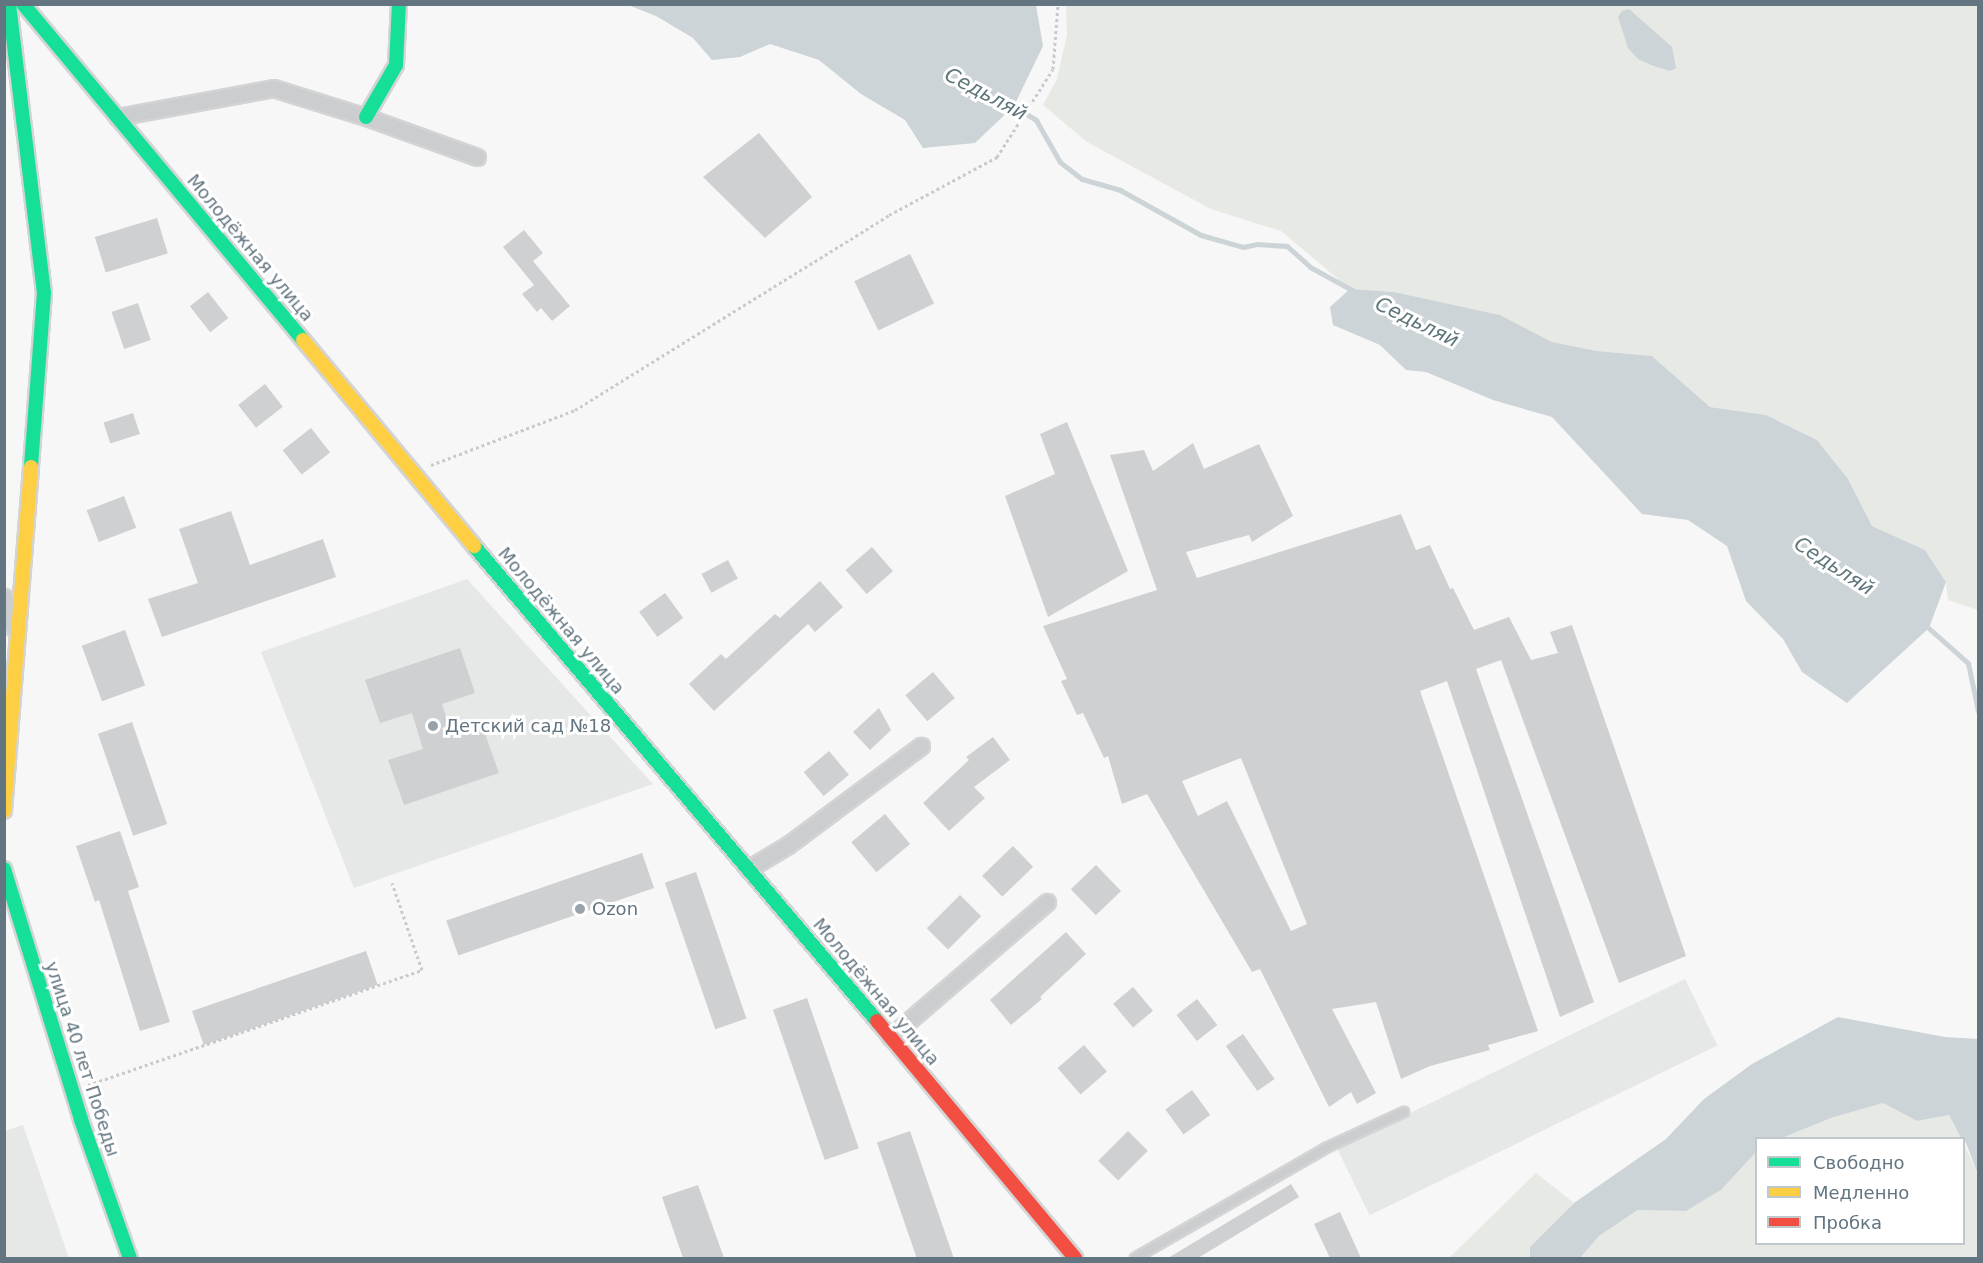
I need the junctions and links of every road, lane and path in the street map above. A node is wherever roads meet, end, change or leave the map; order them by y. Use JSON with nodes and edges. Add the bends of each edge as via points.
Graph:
{"nodes":[{"id":1,"x":9,"y":4,"type":"edge"},
{"id":2,"x":23,"y":4,"type":"edge"},
{"id":3,"x":399,"y":4,"type":"edge"},
{"id":4,"x":1058,"y":4,"type":"edge"},
{"id":5,"x":117,"y":117,"type":"junction"},
{"id":6,"x":366,"y":117,"type":"junction"},
{"id":7,"x":477,"y":157,"type":"dead end"},
{"id":8,"x":413,"y":472,"type":"junction"},
{"id":9,"x":4,"y":597,"type":"edge"},
{"id":10,"x":18,"y":638,"type":"junction"},
{"id":11,"x":921,"y":746,"type":"dead end"},
{"id":12,"x":4,"y":811,"type":"edge"},
{"id":13,"x":4,"y":869,"type":"edge"},
{"id":14,"x":748,"y":869,"type":"junction"},
{"id":15,"x":392,"y":883,"type":"dead end"},
{"id":16,"x":1047,"y":902,"type":"dead end"},
{"id":17,"x":10,"y":905,"type":"edge"},
{"id":18,"x":890,"y":1037,"type":"junction"},
{"id":19,"x":72,"y":1091,"type":"junction"},
{"id":20,"x":1404,"y":1112,"type":"dead end"},
{"id":21,"x":130,"y":1258,"type":"edge"},
{"id":22,"x":1075,"y":1258,"type":"edge"},
{"id":23,"x":1135,"y":1258,"type":"edge"}],
"edges":[{"from":1,"to":10,"type":"street","via":[[44,292]]},
{"from":2,"to":5,"type":"street","name":"Молодёжная улица"},
{"from":3,"to":6,"type":"street","via":[[396,65]]},
{"from":4,"to":8,"type":"path","via":[[1053,69],[997,157],[890,215],[575,410]]},
{"from":5,"to":6,"type":"street","via":[[273,88]]},
{"from":5,"to":8,"type":"street","name":"Молодёжная улица"},
{"from":6,"to":7,"type":"street"},
{"from":8,"to":14,"type":"street","name":"Молодёжная улица"},
{"from":9,"to":10,"type":"street"},
{"from":10,"to":12,"type":"street"},
{"from":11,"to":14,"type":"street","via":[[788,845]]},
{"from":13,"to":17,"type":"street","name":"улица 40 лет Победы"},
{"from":14,"to":18,"type":"street","name":"Молодёжная улица"},
{"from":15,"to":19,"type":"path","via":[[422,970]]},
{"from":16,"to":18,"type":"street"},
{"from":17,"to":19,"type":"street","name":"улица 40 лет Победы"},
{"from":18,"to":22,"type":"street","name":"Молодёжная улица"},
{"from":19,"to":21,"type":"street","name":"улица 40 лет Победы"},
{"from":20,"to":23,"type":"lane","via":[[1326,1148]]}]}
